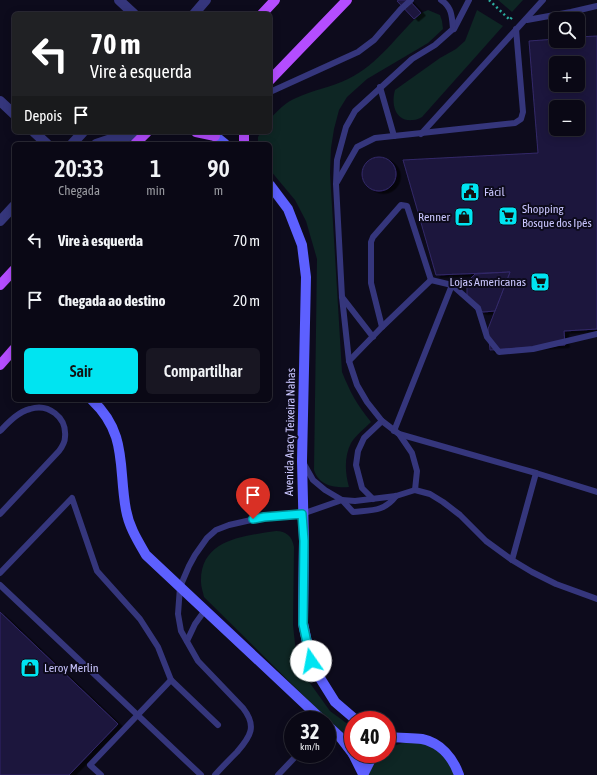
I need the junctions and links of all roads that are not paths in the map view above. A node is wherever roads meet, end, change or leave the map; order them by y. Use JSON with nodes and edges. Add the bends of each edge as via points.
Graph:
{"nodes":[{"id":1,"x":119,"y":0,"type":"edge"},
{"id":2,"x":206,"y":0,"type":"edge"},
{"id":3,"x":275,"y":0,"type":"edge"},
{"id":4,"x":347,"y":0,"type":"edge"},
{"id":5,"x":411,"y":0,"type":"edge"},
{"id":6,"x":441,"y":0,"type":"edge"},
{"id":7,"x":469,"y":0,"type":"edge"},
{"id":8,"x":543,"y":0,"type":"edge"},
{"id":9,"x":597,"y":6,"type":"edge"},
{"id":10,"x":132,"y":12,"type":"edge"},
{"id":11,"x":196,"y":12,"type":"edge"},
{"id":12,"x":264,"y":12,"type":"edge"},
{"id":13,"x":527,"y":20,"type":"junction"},
{"id":14,"x":453,"y":29,"type":"junction"},
{"id":15,"x":516,"y":29,"type":"junction"},
{"id":16,"x":272,"y":78,"type":"edge"},
{"id":17,"x":380,"y":87,"type":"junction"},
{"id":18,"x":272,"y":91,"type":"edge"},
{"id":19,"x":0,"y":101,"type":"edge"},
{"id":20,"x":12,"y":112,"type":"edge"},
{"id":21,"x":36,"y":134,"type":"edge"},
{"id":22,"x":82,"y":134,"type":"edge"},
{"id":23,"x":139,"y":134,"type":"edge"},
{"id":24,"x":148,"y":134,"type":"edge"},
{"id":25,"x":217,"y":134,"type":"edge"},
{"id":26,"x":421,"y":134,"type":"junction"},
{"id":27,"x":394,"y":136,"type":"junction"},
{"id":28,"x":45,"y":142,"type":"edge"},
{"id":29,"x":74,"y":142,"type":"edge"},
{"id":30,"x":102,"y":142,"type":"edge"},
{"id":31,"x":138,"y":142,"type":"edge"},
{"id":32,"x":210,"y":142,"type":"edge"},
{"id":33,"x":223,"y":142,"type":"edge"},
{"id":34,"x":336,"y":184,"type":"junction"},
{"id":35,"x":272,"y":188,"type":"edge"},
{"id":36,"x":12,"y":208,"type":"edge"},
{"id":37,"x":0,"y":221,"type":"edge"},
{"id":38,"x":12,"y":272,"type":"edge"},
{"id":39,"x":432,"y":280,"type":"junction"},
{"id":40,"x":0,"y":284,"type":"edge"},
{"id":41,"x":452,"y":285,"type":"junction"},
{"id":42,"x":342,"y":297,"type":"junction"},
{"id":43,"x":382,"y":327,"type":"junction"},
{"id":44,"x":597,"y":334,"type":"edge"},
{"id":45,"x":373,"y":337,"type":"junction"},
{"id":46,"x":12,"y":351,"type":"edge"},
{"id":47,"x":349,"y":361,"type":"junction"},
{"id":48,"x":0,"y":365,"type":"edge"},
{"id":49,"x":94,"y":402,"type":"edge"},
{"id":50,"x":382,"y":421,"type":"junction"},
{"id":51,"x":0,"y":431,"type":"edge"},
{"id":52,"x":396,"y":433,"type":"junction"},
{"id":53,"x":302,"y":461,"type":"junction"},
{"id":54,"x":536,"y":473,"type":"junction"},
{"id":55,"x":415,"y":490,"type":"junction"},
{"id":56,"x":597,"y":492,"type":"edge"},
{"id":57,"x":396,"y":496,"type":"junction"},
{"id":58,"x":372,"y":498,"type":"junction"},
{"id":59,"x":342,"y":500,"type":"junction"},
{"id":60,"x":0,"y":514,"type":"edge"},
{"id":61,"x":302,"y":514,"type":"junction"},
{"id":62,"x":512,"y":560,"type":"junction"},
{"id":63,"x":0,"y":573,"type":"edge"},
{"id":64,"x":0,"y":585,"type":"edge"},
{"id":65,"x":180,"y":587,"type":"junction"},
{"id":66,"x":597,"y":599,"type":"edge"},
{"id":67,"x":205,"y":610,"type":"junction"},
{"id":68,"x":187,"y":641,"type":"junction"},
{"id":69,"x":171,"y":680,"type":"junction"},
{"id":70,"x":312,"y":711,"type":"edge"},
{"id":71,"x":346,"y":711,"type":"edge"},
{"id":72,"x":138,"y":715,"type":"junction"},
{"id":73,"x":218,"y":725,"type":"dead end"},
{"id":74,"x":336,"y":733,"type":"edge"},
{"id":75,"x":396,"y":737,"type":"edge"},
{"id":76,"x":404,"y":738,"type":"junction"},
{"id":77,"x":396,"y":741,"type":"edge"},
{"id":78,"x":344,"y":742,"type":"edge"},
{"id":79,"x":289,"y":763,"type":"edge"},
{"id":80,"x":358,"y":763,"type":"edge"},
{"id":81,"x":369,"y":763,"type":"edge"},
{"id":82,"x":363,"y":774,"type":"edge"},
{"id":83,"x":101,"y":775,"type":"edge"},
{"id":84,"x":201,"y":775,"type":"edge"},
{"id":85,"x":215,"y":775,"type":"edge"},
{"id":86,"x":278,"y":775,"type":"edge"},
{"id":87,"x":459,"y":775,"type":"edge"}],
"edges":[{"from":1,"to":10,"type":"street"},
{"from":2,"to":11,"type":"street"},
{"from":3,"to":12,"type":"main road"},
{"from":4,"to":16,"type":"main road"},
{"from":5,"to":18,"type":"lane","via":[[374,40],[358,52]]},
{"from":6,"to":14,"type":"lane","via":[[446,3],[452,14]]},
{"from":7,"to":14,"type":"lane"},
{"from":8,"to":13,"type":"lane"},
{"from":9,"to":13,"type":"lane"},
{"from":13,"to":15,"type":"lane"},
{"from":14,"to":17,"type":"lane","via":[[435,45],[412,59]]},
{"from":15,"to":26,"type":"lane"},
{"from":15,"to":26,"type":"lane","via":[[523,112],[521,119],[514,123]]},
{"from":17,"to":27,"type":"lane"},
{"from":17,"to":34,"type":"lane","via":[[355,111],[346,127],[337,160]]},
{"from":19,"to":20,"type":"street"},
{"from":21,"to":28,"type":"street"},
{"from":22,"to":29,"type":"street"},
{"from":23,"to":30,"type":"street"},
{"from":24,"to":31,"type":"main road"},
{"from":25,"to":32,"type":"main road"},
{"from":25,"to":33,"type":"street"},
{"from":26,"to":27,"type":"lane"},
{"from":27,"to":34,"type":"lane","via":[[375,138],[357,147]]},
{"from":34,"to":42,"type":"lane"},
{"from":35,"to":53,"type":"street","name":"Avenida Aracy Teixeira Nahas","via":[[288,209],[302,245],[306,277]]},
{"from":36,"to":37,"type":"street"},
{"from":38,"to":40,"type":"main road"},
{"from":39,"to":41,"type":"lane"},
{"from":39,"to":43,"type":"lane"},
{"from":39,"to":43,"type":"lane","via":[[407,206],[400,205],[370,242],[371,283]]},
{"from":41,"to":44,"type":"lane","via":[[478,308],[487,337],[499,352],[533,349]]},
{"from":41,"to":52,"type":"lane"},
{"from":42,"to":45,"type":"lane"},
{"from":42,"to":47,"type":"lane"},
{"from":43,"to":45,"type":"lane"},
{"from":45,"to":47,"type":"lane"},
{"from":46,"to":48,"type":"main road"},
{"from":47,"to":50,"type":"lane","via":[[357,386]]},
{"from":49,"to":65,"type":"street","via":[[112,425],[120,446],[126,511],[133,533],[146,555]]},
{"from":50,"to":52,"type":"lane"},
{"from":50,"to":58,"type":"lane","via":[[364,438],[358,451],[356,465],[362,488]]},
{"from":51,"to":60,"type":"lane","via":[[23,411],[39,407],[47,408],[58,416],[65,428],[64,444],[59,451]]},
{"from":52,"to":54,"type":"lane"},
{"from":52,"to":55,"type":"lane","via":[[414,458],[417,471]]},
{"from":53,"to":59,"type":"lane","via":[[313,480]]},
{"from":53,"to":61,"type":"street","name":"Avenida Aracy Teixeira Nahas"},
{"from":54,"to":56,"type":"lane"},
{"from":54,"to":62,"type":"lane"},
{"from":55,"to":57,"type":"lane"},
{"from":55,"to":62,"type":"lane","via":[[430,494],[443,502],[486,541]]},
{"from":57,"to":58,"type":"lane"},
{"from":57,"to":59,"type":"lane","via":[[383,508],[353,512]]},
{"from":58,"to":59,"type":"lane"},
{"from":59,"to":61,"type":"lane"},
{"from":61,"to":65,"type":"lane","via":[[264,517],[216,530],[188,566]]},
{"from":61,"to":71,"type":"street","name":"Avenida Aracy Teixeira Nahas","via":[[303,624],[311,661],[335,702]]},
{"from":62,"to":66,"type":"lane","via":[[556,584]]},
{"from":63,"to":69,"type":"lane","via":[[72,498],[97,570],[140,619],[158,648]]},
{"from":64,"to":72,"type":"lane"},
{"from":65,"to":67,"type":"street"},
{"from":65,"to":68,"type":"lane","via":[[178,614],[181,631]]},
{"from":67,"to":68,"type":"lane"},
{"from":67,"to":70,"type":"street"},
{"from":68,"to":85,"type":"lane","via":[[198,661],[243,708],[251,723],[248,739]]},
{"from":69,"to":72,"type":"lane"},
{"from":69,"to":73,"type":"lane"},
{"from":72,"to":83,"type":"lane","via":[[90,765]]},
{"from":72,"to":84,"type":"lane"},
{"from":74,"to":78,"type":"street"},
{"from":75,"to":76,"type":"street"},
{"from":76,"to":77,"type":"street"},
{"from":76,"to":87,"type":"street","via":[[423,739],[441,747],[454,762]]},
{"from":79,"to":86,"type":"lane"},
{"from":80,"to":82,"type":"street"},
{"from":81,"to":82,"type":"street"}]}
